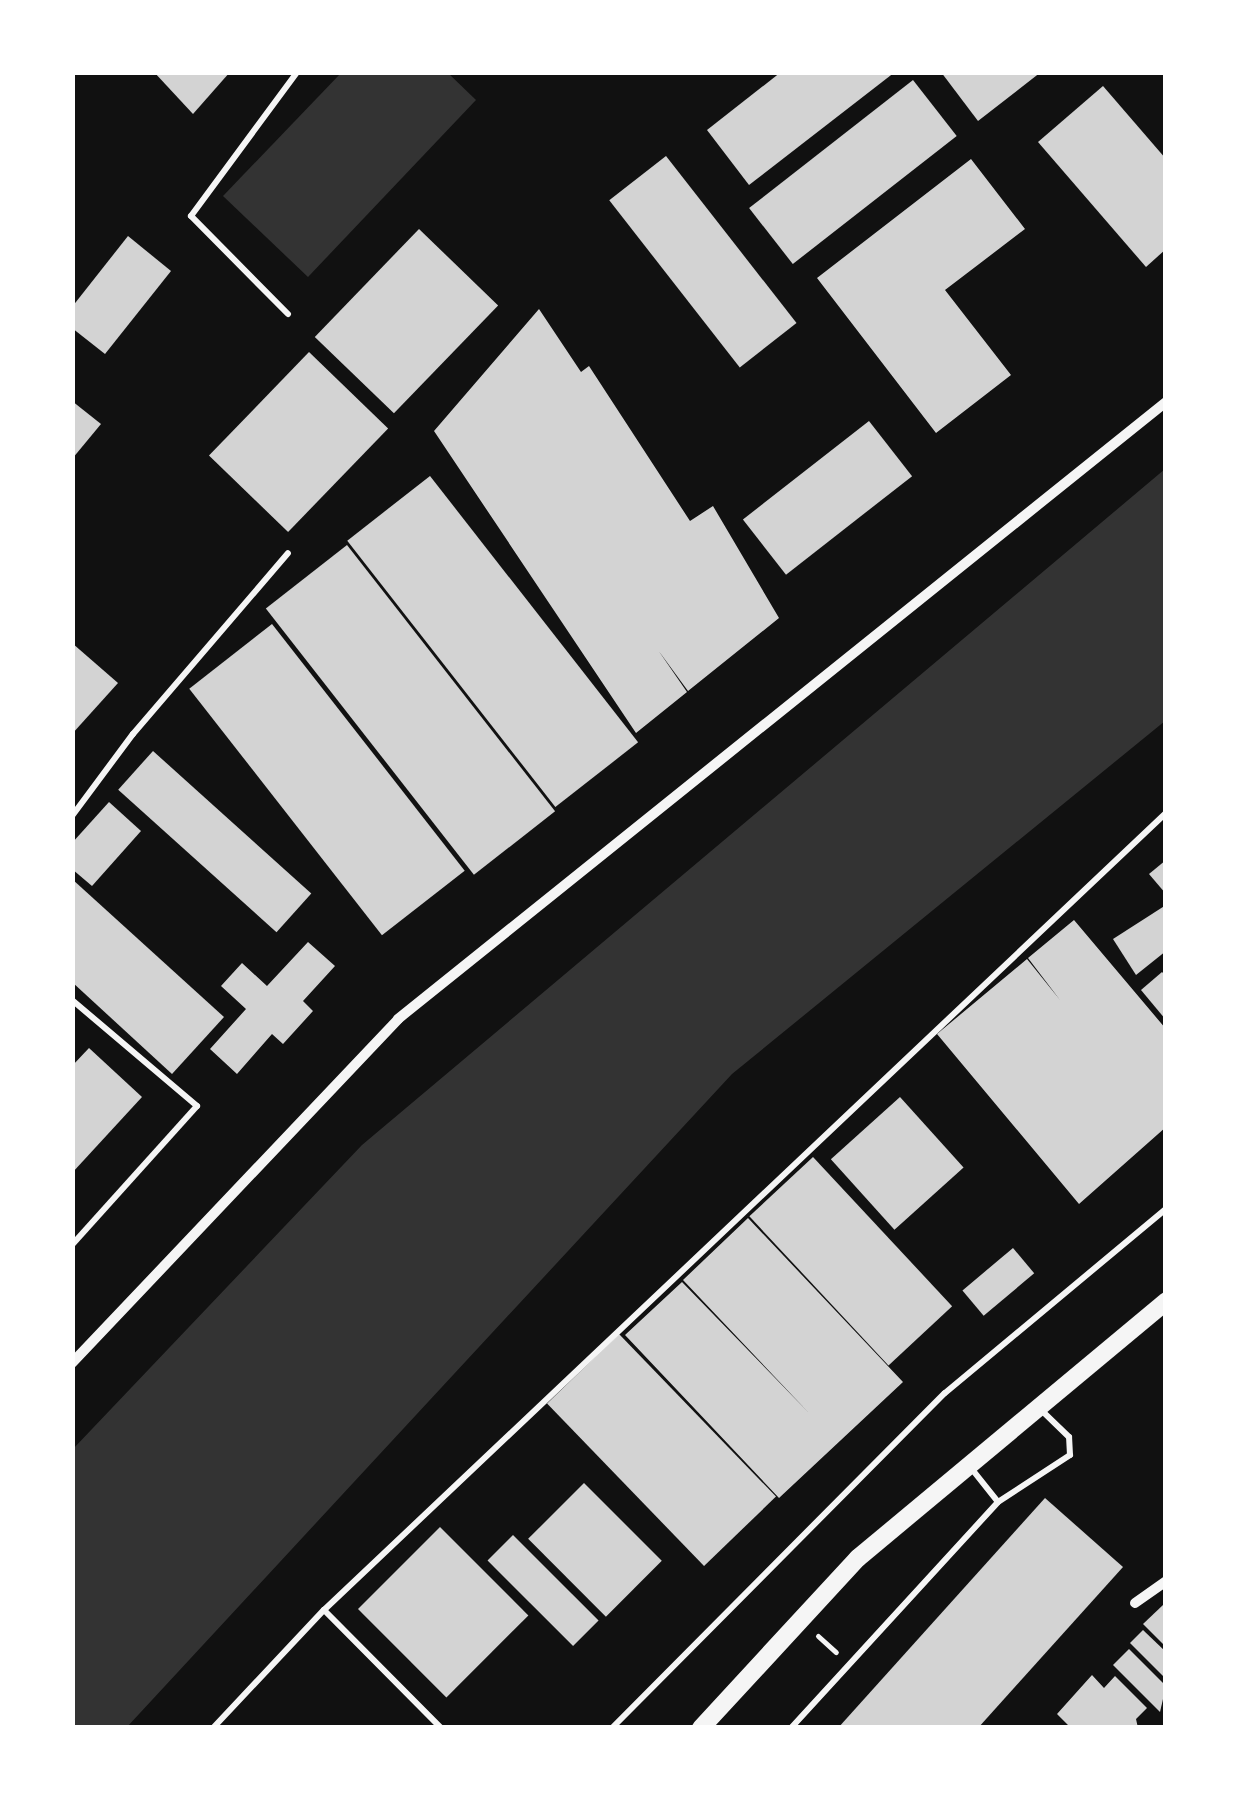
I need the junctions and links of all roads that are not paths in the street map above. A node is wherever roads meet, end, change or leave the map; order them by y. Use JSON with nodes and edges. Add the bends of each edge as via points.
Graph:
{"nodes":[{"id":1,"x":298,"y":72,"type":"edge"},
{"id":2,"x":288,"y":314,"type":"dead end"},
{"id":3,"x":1166,"y":402,"type":"edge"},
{"id":4,"x":288,"y":553,"type":"dead end"},
{"id":5,"x":1166,"y":812,"type":"edge"},
{"id":6,"x":72,"y":816,"type":"edge"},
{"id":7,"x":72,"y":1000,"type":"edge"},
{"id":8,"x":1166,"y":1209,"type":"edge"},
{"id":9,"x":72,"y":1246,"type":"edge"},
{"id":10,"x":1166,"y":1302,"type":"edge"},
{"id":11,"x":72,"y":1363,"type":"edge"},
{"id":12,"x":1040,"y":1409,"type":"junction"},
{"id":13,"x":970,"y":1468,"type":"junction"},
{"id":14,"x":998,"y":1502,"type":"junction"},
{"id":15,"x":1166,"y":1582,"type":"edge"},
{"id":16,"x":1135,"y":1603,"type":"dead end"},
{"id":17,"x":324,"y":1610,"type":"junction"},
{"id":18,"x":214,"y":1728,"type":"edge"},
{"id":19,"x":442,"y":1728,"type":"edge"},
{"id":20,"x":612,"y":1728,"type":"edge"},
{"id":21,"x":701,"y":1728,"type":"edge"},
{"id":22,"x":791,"y":1728,"type":"edge"}],
"edges":[{"from":1,"to":2,"type":"lane","via":[[191,216]]},
{"from":3,"to":11,"type":"street","via":[[398,1019]]},
{"from":4,"to":6,"type":"lane"},
{"from":5,"to":17,"type":"lane"},
{"from":7,"to":9,"type":"lane","via":[[197,1106]]},
{"from":8,"to":20,"type":"lane","via":[[945,1393]]},
{"from":10,"to":12,"type":"street"},
{"from":12,"to":13,"type":"street"},
{"from":12,"to":14,"type":"lane","via":[[1070,1437],[1072,1449]]},
{"from":13,"to":14,"type":"lane"},
{"from":13,"to":21,"type":"street","via":[[858,1558]]},
{"from":14,"to":22,"type":"lane"},
{"from":15,"to":16,"type":"street"},
{"from":17,"to":18,"type":"lane"},
{"from":17,"to":19,"type":"lane"}]}
